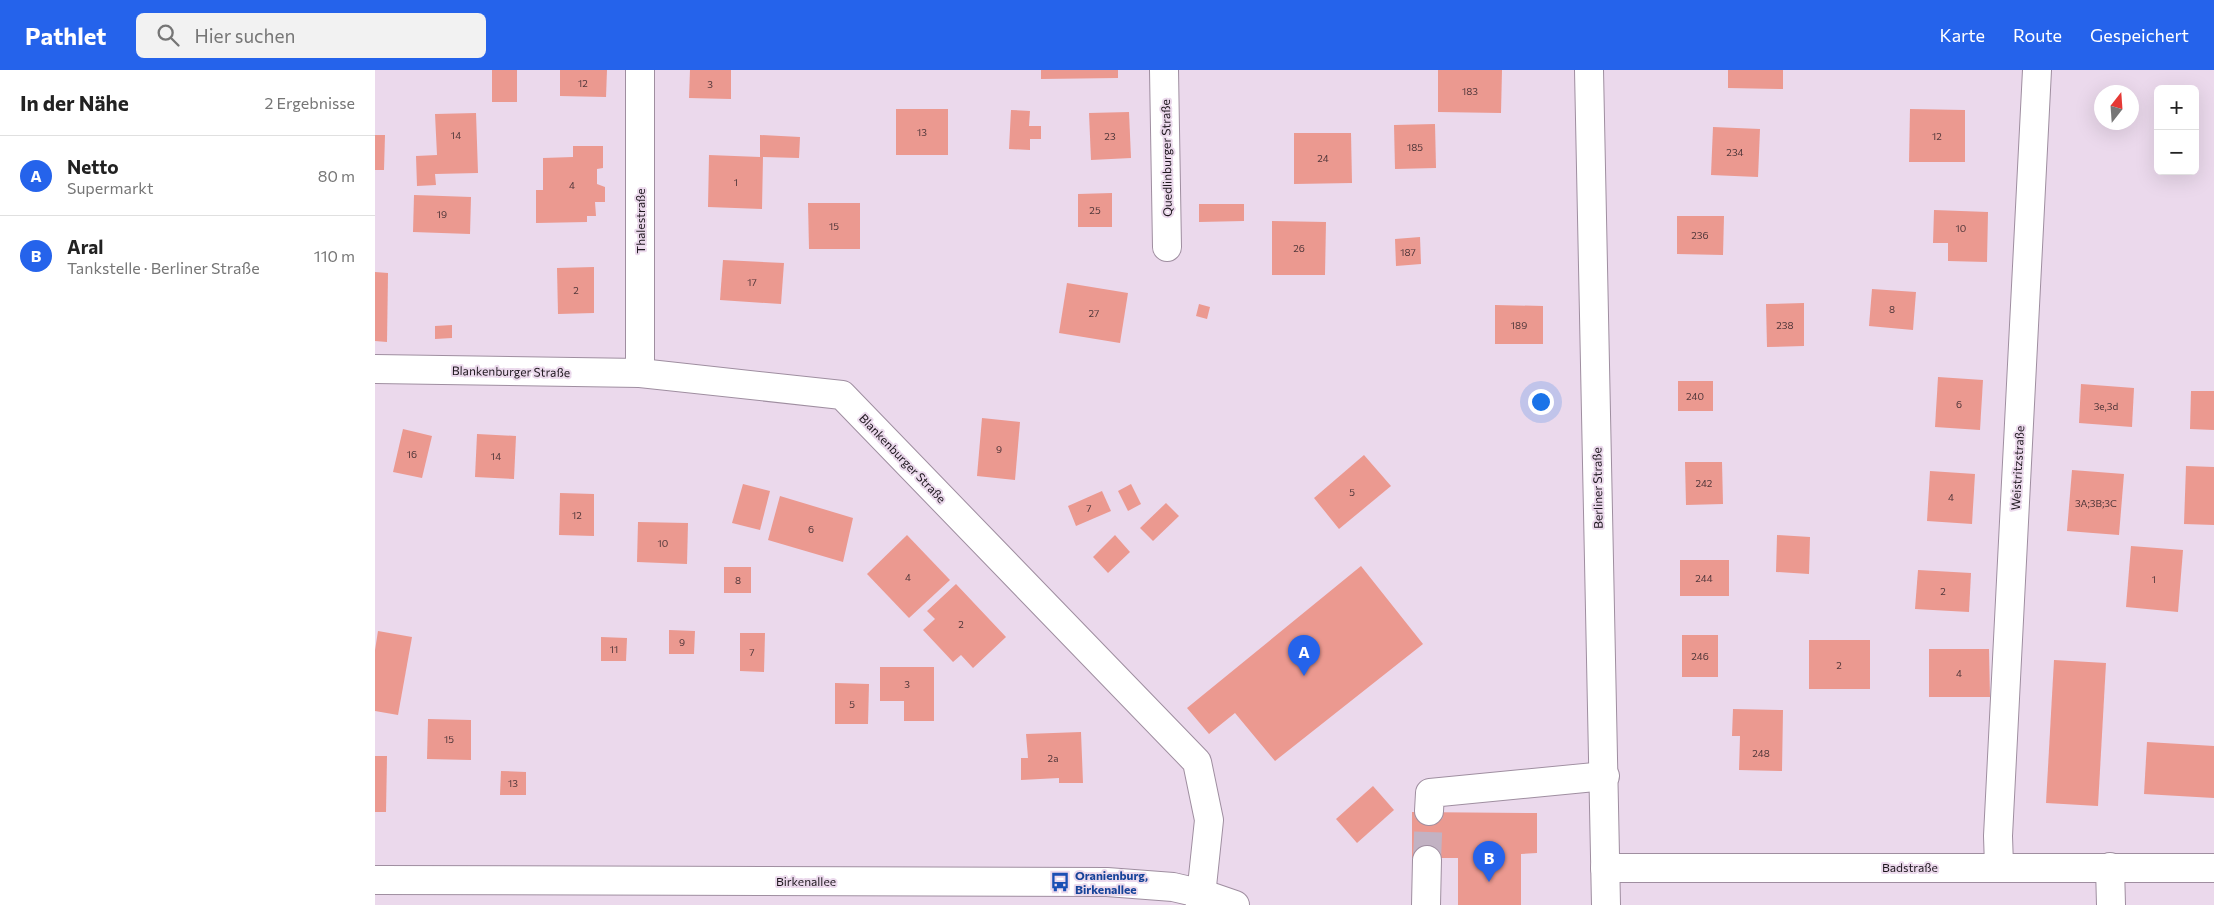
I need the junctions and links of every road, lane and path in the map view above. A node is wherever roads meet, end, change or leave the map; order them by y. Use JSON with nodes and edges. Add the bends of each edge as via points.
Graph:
{"nodes":[{"id":1,"x":640,"y":70,"type":"edge"},
{"id":2,"x":1164,"y":70,"type":"edge"},
{"id":3,"x":1589,"y":70,"type":"edge"},
{"id":4,"x":2037,"y":70,"type":"edge"},
{"id":5,"x":1167,"y":247,"type":"dead end"},
{"id":6,"x":375,"y":369,"type":"edge"},
{"id":7,"x":640,"y":373,"type":"junction"},
{"id":8,"x":1605,"y":776,"type":"junction"},
{"id":9,"x":1429,"y":811,"type":"tunnel mouth"},
{"id":10,"x":1427,"y":860,"type":"tunnel mouth"},
{"id":11,"x":1999,"y":866,"type":"junction"},
{"id":12,"x":2110,"y":867,"type":"junction"},
{"id":13,"x":1605,"y":868,"type":"junction"},
{"id":14,"x":2214,"y":868,"type":"edge"},
{"id":15,"x":375,"y":880,"type":"edge"},
{"id":16,"x":1201,"y":899,"type":"edge"},
{"id":17,"x":1235,"y":905,"type":"edge"},
{"id":18,"x":1426,"y":905,"type":"edge"},
{"id":19,"x":1606,"y":905,"type":"edge"},
{"id":20,"x":2111,"y":905,"type":"edge"}],
"edges":[{"from":1,"to":7,"type":"street","name":"Thalestraße"},
{"from":2,"to":5,"type":"street","name":"Quedlinburger Straße"},
{"from":3,"to":8,"type":"street","name":"Berliner Straße"},
{"from":4,"to":11,"type":"street","name":"Weistritzstraße"},
{"from":6,"to":7,"type":"street","name":"Blankenburger Straße"},
{"from":7,"to":16,"type":"street","name":"Blankenburger Straße","via":[[842,395],[1197,762],[1209,820]]},
{"from":8,"to":9,"type":"street","via":[[1430,793]]},
{"from":8,"to":13,"type":"street","name":"Berliner Straße"},
{"from":10,"to":18,"type":"street"},
{"from":11,"to":12,"type":"street","name":"Badstraße"},
{"from":11,"to":13,"type":"street","name":"Badstraße"},
{"from":12,"to":14,"type":"street","name":"Badstraße"},
{"from":12,"to":20,"type":"street"},
{"from":13,"to":19,"type":"street","name":"Berliner Straße"},
{"from":15,"to":16,"type":"street","name":"Birkenallee","via":[[1107,882],[1173,887]]},
{"from":16,"to":17,"type":"street","name":"Birkenallee"}]}
